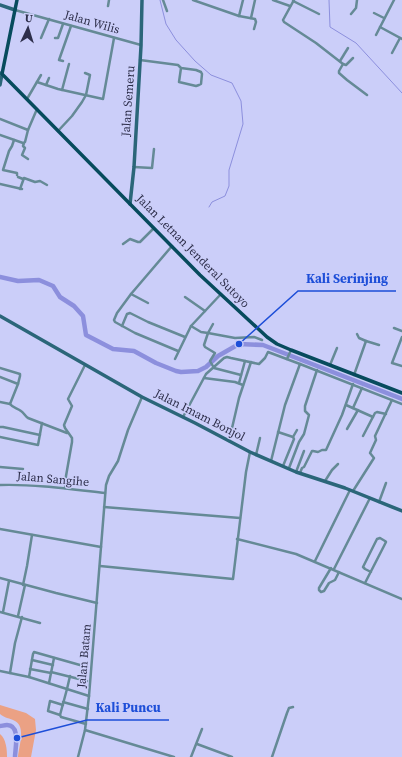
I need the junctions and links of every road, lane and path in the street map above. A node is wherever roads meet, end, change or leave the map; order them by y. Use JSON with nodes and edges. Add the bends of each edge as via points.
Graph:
{"nodes":[{"id":1,"x":17,"y":0,"type":"edge"},
{"id":2,"x":109,"y":0,"type":"edge"},
{"id":3,"x":142,"y":0,"type":"edge"},
{"id":4,"x":163,"y":0,"type":"edge"},
{"id":5,"x":193,"y":0,"type":"edge"},
{"id":6,"x":243,"y":0,"type":"edge"},
{"id":7,"x":255,"y":0,"type":"edge"},
{"id":8,"x":273,"y":0,"type":"edge"},
{"id":9,"x":357,"y":0,"type":"edge"},
{"id":10,"x":394,"y":0,"type":"edge"},
{"id":11,"x":293,"y":1,"type":"edge"},
{"id":12,"x":0,"y":5,"type":"edge"},
{"id":13,"x":108,"y":6,"type":"dead end"},
{"id":14,"x":290,"y":6,"type":"junction"},
{"id":15,"x":15,"y":10,"type":"junction"},
{"id":16,"x":167,"y":11,"type":"dead end"},
{"id":17,"x":374,"y":13,"type":"dead end"},
{"id":18,"x":318,"y":14,"type":"dead end"},
{"id":19,"x":351,"y":14,"type":"dead end"},
{"id":20,"x":239,"y":16,"type":"junction"},
{"id":21,"x":251,"y":18,"type":"junction"},
{"id":22,"x":384,"y":18,"type":"junction"},
{"id":23,"x":49,"y":19,"type":"junction"},
{"id":24,"x":63,"y":24,"type":"junction"},
{"id":25,"x":71,"y":26,"type":"junction"},
{"id":26,"x":380,"y":27,"type":"junction"},
{"id":27,"x":254,"y":29,"type":"dead end"},
{"id":28,"x":376,"y":35,"type":"dead end"},
{"id":29,"x":41,"y":38,"type":"dead end"},
{"id":30,"x":55,"y":38,"type":"dead end"},
{"id":31,"x":114,"y":38,"type":"junction"},
{"id":32,"x":401,"y":38,"type":"edge"},
{"id":33,"x":141,"y":46,"type":"junction"},
{"id":34,"x":348,"y":48,"type":"dead end"},
{"id":35,"x":392,"y":53,"type":"dead end"},
{"id":36,"x":353,"y":58,"type":"dead end"},
{"id":37,"x":140,"y":60,"type":"junction"},
{"id":38,"x":63,"y":61,"type":"dead end"},
{"id":39,"x":340,"y":61,"type":"junction"},
{"id":40,"x":69,"y":64,"type":"dead end"},
{"id":41,"x":343,"y":64,"type":"junction"},
{"id":42,"x":4,"y":65,"type":"junction"},
{"id":43,"x":181,"y":68,"type":"junction"},
{"id":44,"x":67,"y":69,"type":"junction"},
{"id":45,"x":71,"y":70,"type":"dead end"},
{"id":46,"x":85,"y":73,"type":"dead end"},
{"id":47,"x":1,"y":74,"type":"edge"},
{"id":48,"x":41,"y":75,"type":"dead end"},
{"id":49,"x":49,"y":78,"type":"dead end"},
{"id":50,"x":9,"y":81,"type":"junction"},
{"id":51,"x":37,"y":82,"type":"junction"},
{"id":52,"x":0,"y":85,"type":"edge"},
{"id":53,"x":46,"y":85,"type":"junction"},
{"id":54,"x":62,"y":90,"type":"junction"},
{"id":55,"x":86,"y":95,"type":"junction"},
{"id":56,"x":367,"y":95,"type":"dead end"},
{"id":57,"x":27,"y":99,"type":"junction"},
{"id":58,"x":37,"y":109,"type":"junction"},
{"id":59,"x":0,"y":119,"type":"edge"},
{"id":60,"x":28,"y":130,"type":"junction"},
{"id":61,"x":58,"y":130,"type":"junction"},
{"id":62,"x":0,"y":135,"type":"edge"},
{"id":63,"x":14,"y":140,"type":"junction"},
{"id":64,"x":24,"y":143,"type":"junction"},
{"id":65,"x":154,"y":149,"type":"dead end"},
{"id":66,"x":28,"y":159,"type":"dead end"},
{"id":67,"x":134,"y":167,"type":"junction"},
{"id":68,"x":23,"y":179,"type":"junction"},
{"id":69,"x":0,"y":184,"type":"edge"},
{"id":70,"x":47,"y":185,"type":"dead end"},
{"id":71,"x":130,"y":204,"type":"junction"},
{"id":72,"x":154,"y":228,"type":"junction"},
{"id":73,"x":123,"y":244,"type":"dead end"},
{"id":74,"x":172,"y":246,"type":"junction"},
{"id":75,"x":131,"y":294,"type":"junction"},
{"id":76,"x":220,"y":294,"type":"junction"},
{"id":77,"x":185,"y":297,"type":"dead end"},
{"id":78,"x":148,"y":303,"type":"dead end"},
{"id":79,"x":205,"y":311,"type":"junction"},
{"id":80,"x":0,"y":316,"type":"edge"},
{"id":81,"x":214,"y":324,"type":"dead end"},
{"id":82,"x":122,"y":326,"type":"junction"},
{"id":83,"x":191,"y":326,"type":"junction"},
{"id":84,"x":394,"y":328,"type":"dead end"},
{"id":85,"x":402,"y":331,"type":"edge"},
{"id":86,"x":208,"y":333,"type":"junction"},
{"id":87,"x":358,"y":334,"type":"dead end"},
{"id":88,"x":185,"y":337,"type":"junction"},
{"id":89,"x":402,"y":337,"type":"edge"},
{"id":90,"x":262,"y":340,"type":"dead end"},
{"id":91,"x":366,"y":341,"type":"junction"},
{"id":92,"x":379,"y":345,"type":"dead end"},
{"id":93,"x":337,"y":348,"type":"dead end"},
{"id":94,"x":178,"y":351,"type":"junction"},
{"id":95,"x":290,"y":351,"type":"junction"},
{"id":96,"x":288,"y":358,"type":"junction"},
{"id":97,"x":175,"y":359,"type":"dead end"},
{"id":98,"x":245,"y":361,"type":"junction"},
{"id":99,"x":250,"y":362,"type":"junction"},
{"id":100,"x":300,"y":364,"type":"junction"},
{"id":101,"x":85,"y":365,"type":"junction"},
{"id":102,"x":330,"y":365,"type":"junction"},
{"id":103,"x":402,"y":366,"type":"edge"},
{"id":104,"x":0,"y":368,"type":"edge"},
{"id":105,"x":214,"y":368,"type":"junction"},
{"id":106,"x":317,"y":370,"type":"junction"},
{"id":107,"x":354,"y":374,"type":"junction"},
{"id":108,"x":241,"y":375,"type":"junction"},
{"id":109,"x":0,"y":377,"type":"edge"},
{"id":110,"x":204,"y":378,"type":"junction"},
{"id":111,"x":239,"y":383,"type":"junction"},
{"id":112,"x":18,"y":384,"type":"junction"},
{"id":113,"x":353,"y":384,"type":"junction"},
{"id":114,"x":243,"y":385,"type":"junction"},
{"id":115,"x":362,"y":388,"type":"junction"},
{"id":116,"x":402,"y":393,"type":"edge"},
{"id":117,"x":142,"y":397,"type":"junction"},
{"id":118,"x":392,"y":400,"type":"junction"},
{"id":119,"x":0,"y":402,"type":"edge"},
{"id":120,"x":10,"y":404,"type":"junction"},
{"id":121,"x":402,"y":404,"type":"edge"},
{"id":122,"x":346,"y":405,"type":"junction"},
{"id":123,"x":353,"y":408,"type":"junction"},
{"id":124,"x":358,"y":410,"type":"junction"},
{"id":125,"x":386,"y":414,"type":"junction"},
{"id":126,"x":183,"y":417,"type":"junction"},
{"id":127,"x":373,"y":417,"type":"junction"},
{"id":128,"x":42,"y":423,"type":"junction"},
{"id":129,"x":0,"y":427,"type":"edge"},
{"id":130,"x":347,"y":428,"type":"dead end"},
{"id":131,"x":297,"y":430,"type":"dead end"},
{"id":132,"x":278,"y":432,"type":"junction"},
{"id":133,"x":68,"y":433,"type":"junction"},
{"id":134,"x":40,"y":435,"type":"junction"},
{"id":135,"x":364,"y":436,"type":"dead end"},
{"id":136,"x":0,"y":437,"type":"edge"},
{"id":137,"x":294,"y":437,"type":"junction"},
{"id":138,"x":260,"y":438,"type":"dead end"},
{"id":139,"x":229,"y":441,"type":"junction"},
{"id":140,"x":304,"y":451,"type":"dead end"},
{"id":141,"x":250,"y":452,"type":"junction"},
{"id":142,"x":256,"y":454,"type":"junction"},
{"id":143,"x":271,"y":461,"type":"junction"},
{"id":144,"x":338,"y":464,"type":"dead end"},
{"id":145,"x":283,"y":466,"type":"junction"},
{"id":146,"x":0,"y":467,"type":"edge"},
{"id":147,"x":289,"y":468,"type":"junction"},
{"id":148,"x":23,"y":469,"type":"dead end"},
{"id":149,"x":298,"y":472,"type":"junction"},
{"id":150,"x":325,"y":481,"type":"junction"},
{"id":151,"x":386,"y":483,"type":"dead end"},
{"id":152,"x":0,"y":485,"type":"edge"},
{"id":153,"x":65,"y":488,"type":"junction"},
{"id":154,"x":352,"y":490,"type":"junction"},
{"id":155,"x":105,"y":493,"type":"junction"},
{"id":156,"x":370,"y":498,"type":"junction"},
{"id":157,"x":379,"y":502,"type":"junction"},
{"id":158,"x":104,"y":506,"type":"junction"},
{"id":159,"x":402,"y":511,"type":"edge"},
{"id":160,"x":240,"y":518,"type":"junction"},
{"id":161,"x":0,"y":529,"type":"edge"},
{"id":162,"x":32,"y":535,"type":"junction"},
{"id":163,"x":237,"y":539,"type":"junction"},
{"id":164,"x":101,"y":547,"type":"junction"},
{"id":165,"x":315,"y":561,"type":"junction"},
{"id":166,"x":100,"y":566,"type":"junction"},
{"id":167,"x":332,"y":569,"type":"junction"},
{"id":168,"x":339,"y":572,"type":"junction"},
{"id":169,"x":371,"y":572,"type":"junction"},
{"id":170,"x":0,"y":578,"type":"edge"},
{"id":171,"x":9,"y":581,"type":"junction"},
{"id":172,"x":365,"y":583,"type":"junction"},
{"id":173,"x":24,"y":585,"type":"junction"},
{"id":174,"x":402,"y":599,"type":"edge"},
{"id":175,"x":97,"y":603,"type":"junction"},
{"id":176,"x":2,"y":612,"type":"edge"},
{"id":177,"x":18,"y":616,"type":"junction"},
{"id":178,"x":22,"y":617,"type":"junction"},
{"id":179,"x":40,"y":623,"type":"dead end"},
{"id":180,"x":54,"y":658,"type":"junction"},
{"id":181,"x":32,"y":660,"type":"junction"},
{"id":182,"x":53,"y":665,"type":"junction"},
{"id":183,"x":87,"y":667,"type":"dead end"},
{"id":184,"x":30,"y":669,"type":"junction"},
{"id":185,"x":0,"y":671,"type":"edge"},
{"id":186,"x":51,"y":672,"type":"junction"},
{"id":187,"x":10,"y":673,"type":"junction"},
{"id":188,"x":70,"y":676,"type":"junction"},
{"id":189,"x":29,"y":677,"type":"junction"},
{"id":190,"x":87,"y":681,"type":"dead end"},
{"id":191,"x":49,"y":683,"type":"junction"},
{"id":192,"x":67,"y":689,"type":"junction"},
{"id":193,"x":89,"y":696,"type":"junction"},
{"id":194,"x":63,"y":704,"type":"junction"},
{"id":195,"x":293,"y":707,"type":"dead end"},
{"id":196,"x":88,"y":710,"type":"junction"},
{"id":197,"x":60,"y":716,"type":"junction"},
{"id":198,"x":86,"y":724,"type":"junction"},
{"id":199,"x":202,"y":729,"type":"dead end"},
{"id":200,"x":85,"y":730,"type":"junction"},
{"id":201,"x":197,"y":744,"type":"junction"},
{"id":202,"x":78,"y":757,"type":"edge"},
{"id":203,"x":174,"y":757,"type":"edge"},
{"id":204,"x":191,"y":757,"type":"edge"},
{"id":205,"x":232,"y":757,"type":"edge"},
{"id":206,"x":272,"y":757,"type":"edge"}],
"edges":[{"from":1,"to":15,"type":"main road"},
{"from":2,"to":13,"type":"street"},
{"from":3,"to":33,"type":"main road","name":"Jalan Semeru"},
{"from":4,"to":16,"type":"street"},
{"from":5,"to":20,"type":"street"},
{"from":6,"to":20,"type":"street"},
{"from":7,"to":21,"type":"street"},
{"from":8,"to":14,"type":"street"},
{"from":9,"to":19,"type":"street","via":[[356,8]]},
{"from":10,"to":22,"type":"street"},
{"from":11,"to":14,"type":"street"},
{"from":11,"to":18,"type":"street"},
{"from":12,"to":15,"type":"main road"},
{"from":14,"to":39,"type":"street","via":[[284,22]]},
{"from":15,"to":23,"type":"street","name":"Jalan Wilis"},
{"from":15,"to":42,"type":"main road"},
{"from":17,"to":22,"type":"street"},
{"from":20,"to":21,"type":"street"},
{"from":21,"to":27,"type":"street","via":[[256,20]]},
{"from":22,"to":26,"type":"street"},
{"from":23,"to":24,"type":"street","name":"Jalan Wilis"},
{"from":23,"to":29,"type":"street"},
{"from":24,"to":25,"type":"street","name":"Jalan Wilis"},
{"from":24,"to":30,"type":"street","via":[[58,38]]},
{"from":25,"to":31,"type":"street","name":"Jalan Wilis"},
{"from":25,"to":38,"type":"street","via":[[59,60]]},
{"from":26,"to":28,"type":"street"},
{"from":26,"to":32,"type":"street"},
{"from":31,"to":33,"type":"street","name":"Jalan Wilis"},
{"from":31,"to":55,"type":"street","via":[[103,98]]},
{"from":32,"to":35,"type":"street"},
{"from":33,"to":37,"type":"main road","name":"Jalan Semeru"},
{"from":34,"to":39,"type":"street"},
{"from":36,"to":41,"type":"street","via":[[346,65]]},
{"from":37,"to":43,"type":"street","via":[[178,64]]},
{"from":37,"to":67,"type":"main road","name":"Jalan Semeru"},
{"from":39,"to":41,"type":"street"},
{"from":40,"to":44,"type":"street"},
{"from":41,"to":56,"type":"street","via":[[340,74]]},
{"from":42,"to":47,"type":"main road"},
{"from":42,"to":50,"type":"main road"},
{"from":43,"to":43,"type":"street","via":[[180,82],[196,86],[201,84],[200,72]]},
{"from":44,"to":45,"type":"street"},
{"from":44,"to":54,"type":"street"},
{"from":46,"to":55,"type":"street","via":[[90,75]]},
{"from":47,"to":50,"type":"main road","name":"Jalan Letnan Jenderal Sutoyo"},
{"from":47,"to":52,"type":"main road"},
{"from":48,"to":51,"type":"street"},
{"from":49,"to":53,"type":"street"},
{"from":50,"to":57,"type":"main road","name":"Jalan Letnan Jenderal Sutoyo"},
{"from":51,"to":53,"type":"street"},
{"from":51,"to":57,"type":"street"},
{"from":53,"to":54,"type":"street"},
{"from":54,"to":55,"type":"street"},
{"from":55,"to":61,"type":"street","via":[[76,112]]},
{"from":57,"to":58,"type":"main road","name":"Jalan Letnan Jenderal Sutoyo"},
{"from":58,"to":60,"type":"street"},
{"from":58,"to":61,"type":"main road","name":"Jalan Letnan Jenderal Sutoyo"},
{"from":59,"to":60,"type":"street"},
{"from":60,"to":64,"type":"street"},
{"from":61,"to":71,"type":"main road","name":"Jalan Letnan Jenderal Sutoyo"},
{"from":62,"to":63,"type":"street"},
{"from":63,"to":64,"type":"street"},
{"from":63,"to":68,"type":"street","via":[[3,170],[17,173],[17,176]]},
{"from":64,"to":66,"type":"street","via":[[22,155]]},
{"from":65,"to":67,"type":"street","via":[[152,168]]},
{"from":67,"to":71,"type":"main road","name":"Jalan Semeru"},
{"from":68,"to":69,"type":"street","via":[[21,189]]},
{"from":68,"to":70,"type":"street","via":[[40,181]]},
{"from":71,"to":72,"type":"main road","name":"Jalan Letnan Jenderal Sutoyo"},
{"from":72,"to":73,"type":"street","via":[[140,242],[130,239]]},
{"from":72,"to":74,"type":"main road","name":"Jalan Letnan Jenderal Sutoyo"},
{"from":74,"to":75,"type":"street"},
{"from":74,"to":76,"type":"main road","name":"Jalan Letnan Jenderal Sutoyo"},
{"from":75,"to":78,"type":"street"},
{"from":75,"to":82,"type":"street","via":[[114,319]]},
{"from":76,"to":79,"type":"street"},
{"from":76,"to":95,"type":"main road","name":"Jalan Letnan Jenderal Sutoyo","via":[[267,337]]},
{"from":77,"to":79,"type":"street"},
{"from":79,"to":83,"type":"street"},
{"from":80,"to":101,"type":"main road","name":"Jalan Imam Bonjol"},
{"from":81,"to":86,"type":"street"},
{"from":82,"to":88,"type":"street","via":[[130,313]]},
{"from":82,"to":94,"type":"street"},
{"from":83,"to":86,"type":"street"},
{"from":83,"to":88,"type":"street"},
{"from":84,"to":85,"type":"street"},
{"from":86,"to":90,"type":"street"},
{"from":86,"to":105,"type":"street","via":[[204,345],[215,353],[211,363]]},
{"from":87,"to":91,"type":"street","via":[[359,338]]},
{"from":88,"to":94,"type":"street"},
{"from":89,"to":103,"type":"street","via":[[392,363]]},
{"from":91,"to":92,"type":"street"},
{"from":91,"to":107,"type":"street"},
{"from":93,"to":102,"type":"street"},
{"from":94,"to":97,"type":"street"},
{"from":95,"to":96,"type":"street"},
{"from":95,"to":102,"type":"main road","name":"Jalan Letnan Jenderal Sutoyo"},
{"from":96,"to":99,"type":"street","via":[[268,352],[259,364]]},
{"from":96,"to":100,"type":"street"},
{"from":98,"to":99,"type":"street"},
{"from":98,"to":105,"type":"street","via":[[227,357]]},
{"from":98,"to":108,"type":"street"},
{"from":99,"to":114,"type":"street"},
{"from":100,"to":106,"type":"street"},
{"from":100,"to":132,"type":"street"},
{"from":101,"to":117,"type":"main road","name":"Jalan Imam Bonjol"},
{"from":101,"to":133,"type":"street","via":[[68,399],[72,406],[64,425]]},
{"from":102,"to":107,"type":"main road","name":"Jalan Letnan Jenderal Sutoyo"},
{"from":104,"to":112,"type":"street","via":[[20,374]]},
{"from":105,"to":108,"type":"street"},
{"from":105,"to":110,"type":"street"},
{"from":106,"to":113,"type":"street"},
{"from":106,"to":147,"type":"street","via":[[305,406],[305,411],[309,415],[306,429]]},
{"from":107,"to":116,"type":"main road","name":"Jalan Letnan Jenderal Sutoyo"},
{"from":108,"to":111,"type":"street"},
{"from":109,"to":112,"type":"street"},
{"from":110,"to":111,"type":"street"},
{"from":110,"to":126,"type":"street"},
{"from":111,"to":114,"type":"street"},
{"from":112,"to":120,"type":"street"},
{"from":113,"to":115,"type":"street"},
{"from":113,"to":122,"type":"street"},
{"from":114,"to":139,"type":"street"},
{"from":115,"to":118,"type":"street"},
{"from":115,"to":123,"type":"street"},
{"from":117,"to":126,"type":"main road","name":"Jalan Imam Bonjol"},
{"from":117,"to":155,"type":"street","name":"Jalan Batam","via":[[118,461],[109,476]]},
{"from":118,"to":121,"type":"street"},
{"from":118,"to":125,"type":"street"},
{"from":119,"to":120,"type":"street"},
{"from":120,"to":128,"type":"street","via":[[26,417]]},
{"from":122,"to":123,"type":"street"},
{"from":122,"to":149,"type":"street","via":[[326,450],[312,451],[304,467]]},
{"from":123,"to":124,"type":"street"},
{"from":124,"to":127,"type":"street"},
{"from":124,"to":130,"type":"street"},
{"from":125,"to":127,"type":"street","via":[[376,412]]},
{"from":125,"to":154,"type":"street","via":[[374,436],[376,440],[370,453],[374,458]]},
{"from":126,"to":139,"type":"main road","name":"Jalan Imam Bonjol"},
{"from":127,"to":135,"type":"street"},
{"from":128,"to":133,"type":"street"},
{"from":128,"to":134,"type":"street"},
{"from":129,"to":134,"type":"street"},
{"from":131,"to":137,"type":"street"},
{"from":132,"to":137,"type":"street"},
{"from":132,"to":143,"type":"street"},
{"from":133,"to":153,"type":"street","via":[[72,442]]},
{"from":134,"to":136,"type":"street","via":[[38,445]]},
{"from":137,"to":145,"type":"street"},
{"from":138,"to":142,"type":"street"},
{"from":139,"to":141,"type":"main road","name":"Jalan Imam Bonjol"},
{"from":140,"to":149,"type":"street"},
{"from":141,"to":142,"type":"main road","name":"Jalan Imam Bonjol"},
{"from":141,"to":160,"type":"street"},
{"from":142,"to":143,"type":"main road","name":"Jalan Imam Bonjol"},
{"from":143,"to":145,"type":"main road","name":"Jalan Imam Bonjol"},
{"from":144,"to":150,"type":"street"},
{"from":145,"to":147,"type":"main road","name":"Jalan Imam Bonjol"},
{"from":146,"to":148,"type":"street"},
{"from":147,"to":149,"type":"main road","name":"Jalan Imam Bonjol"},
{"from":149,"to":150,"type":"main road","name":"Jalan Imam Bonjol"},
{"from":150,"to":154,"type":"main road","name":"Jalan Imam Bonjol"},
{"from":151,"to":157,"type":"street"},
{"from":152,"to":153,"type":"street","name":"Jalan Sangihe"},
{"from":153,"to":155,"type":"street","name":"Jalan Sangihe"},
{"from":154,"to":156,"type":"main road","name":"Jalan Imam Bonjol"},
{"from":154,"to":165,"type":"street"},
{"from":155,"to":158,"type":"street","name":"Jalan Batam"},
{"from":156,"to":157,"type":"main road","name":"Jalan Imam Bonjol"},
{"from":156,"to":167,"type":"street"},
{"from":157,"to":159,"type":"main road","name":"Jalan Imam Bonjol"},
{"from":158,"to":160,"type":"street"},
{"from":158,"to":164,"type":"street","name":"Jalan Batam"},
{"from":160,"to":163,"type":"street"},
{"from":161,"to":162,"type":"street"},
{"from":162,"to":164,"type":"street"},
{"from":162,"to":173,"type":"street"},
{"from":163,"to":165,"type":"street"},
{"from":163,"to":166,"type":"street","via":[[233,579]]},
{"from":164,"to":166,"type":"street","name":"Jalan Batam"},
{"from":165,"to":167,"type":"street"},
{"from":166,"to":175,"type":"street","name":"Jalan Batam"},
{"from":167,"to":168,"type":"street"},
{"from":167,"to":168,"type":"street","via":[[319,588],[321,592],[335,580]]},
{"from":168,"to":172,"type":"street"},
{"from":169,"to":169,"type":"street","via":[[386,542],[380,538],[377,539],[363,567]]},
{"from":169,"to":172,"type":"street"},
{"from":170,"to":171,"type":"street"},
{"from":171,"to":173,"type":"street"},
{"from":171,"to":176,"type":"street"},
{"from":172,"to":174,"type":"street"},
{"from":173,"to":175,"type":"street"},
{"from":173,"to":177,"type":"street"},
{"from":175,"to":193,"type":"street","name":"Jalan Batam"},
{"from":176,"to":177,"type":"street"},
{"from":177,"to":178,"type":"street"},
{"from":178,"to":179,"type":"street"},
{"from":178,"to":187,"type":"street"},
{"from":180,"to":181,"type":"street","via":[[34,652]]},
{"from":180,"to":182,"type":"street"},
{"from":180,"to":183,"type":"street"},
{"from":181,"to":182,"type":"street"},
{"from":181,"to":184,"type":"street"},
{"from":182,"to":186,"type":"street"},
{"from":184,"to":186,"type":"street"},
{"from":184,"to":189,"type":"street"},
{"from":185,"to":187,"type":"street"},
{"from":186,"to":188,"type":"street"},
{"from":186,"to":191,"type":"street"},
{"from":187,"to":189,"type":"street"},
{"from":188,"to":190,"type":"street"},
{"from":188,"to":192,"type":"street"},
{"from":189,"to":191,"type":"street"},
{"from":191,"to":192,"type":"street"},
{"from":192,"to":193,"type":"street"},
{"from":192,"to":194,"type":"street"},
{"from":193,"to":196,"type":"street","name":"Jalan Batam"},
{"from":194,"to":196,"type":"street"},
{"from":194,"to":197,"type":"street"},
{"from":194,"to":197,"type":"street","via":[[50,702],[48,711]]},
{"from":195,"to":206,"type":"street","via":[[289,708]]},
{"from":196,"to":198,"type":"street","name":"Jalan Batam"},
{"from":197,"to":198,"type":"street"},
{"from":198,"to":200,"type":"street","name":"Jalan Batam"},
{"from":199,"to":201,"type":"street"},
{"from":200,"to":202,"type":"street","name":"Jalan Batam"},
{"from":200,"to":203,"type":"street"},
{"from":201,"to":204,"type":"street"},
{"from":201,"to":205,"type":"street"}]}
